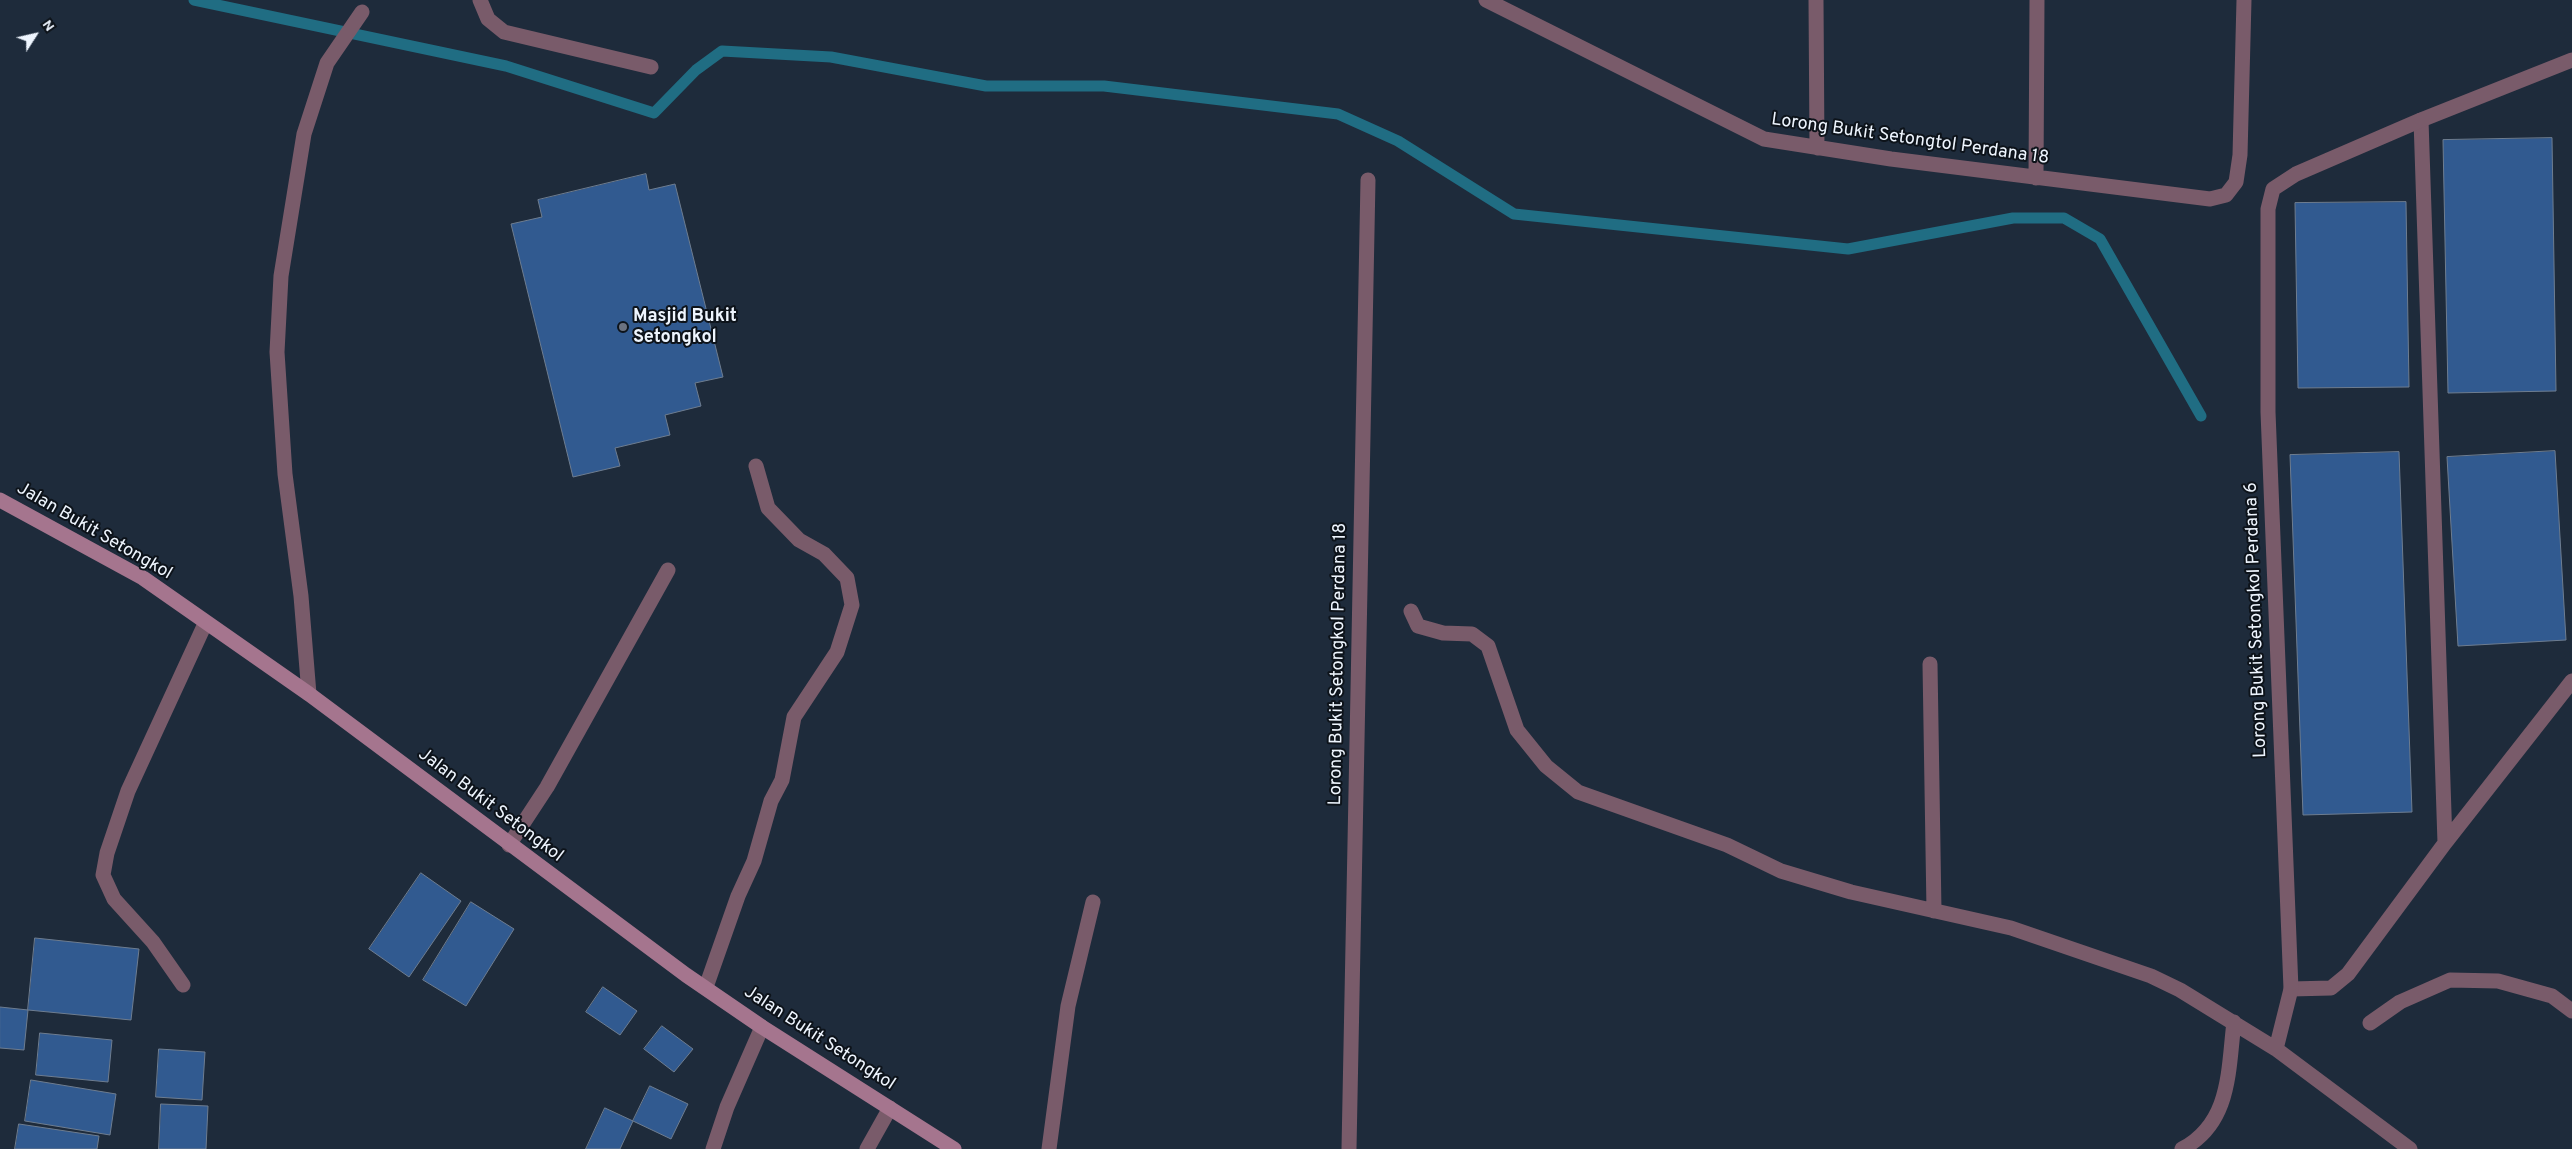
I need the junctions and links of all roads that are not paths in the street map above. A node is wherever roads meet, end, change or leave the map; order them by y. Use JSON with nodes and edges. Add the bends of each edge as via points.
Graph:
{"nodes":[{"id":1,"x":480,"y":0,"type":"edge"},
{"id":2,"x":1486,"y":0,"type":"edge"},
{"id":3,"x":1816,"y":0,"type":"edge"},
{"id":4,"x":2037,"y":0,"type":"edge"},
{"id":5,"x":2244,"y":0,"type":"edge"},
{"id":6,"x":362,"y":12,"type":"dead end"},
{"id":7,"x":2572,"y":60,"type":"edge"},
{"id":8,"x":651,"y":68,"type":"dead end"},
{"id":9,"x":2421,"y":120,"type":"junction"},
{"id":10,"x":1817,"y":148,"type":"junction"},
{"id":11,"x":2036,"y":178,"type":"junction"},
{"id":12,"x":1368,"y":180,"type":"dead end"},
{"id":13,"x":756,"y":466,"type":"dead end"},
{"id":14,"x":0,"y":500,"type":"edge"},
{"id":15,"x":668,"y":570,"type":"dead end"},
{"id":16,"x":1411,"y":611,"type":"dead end"},
{"id":17,"x":205,"y":624,"type":"junction"},
{"id":18,"x":1930,"y":664,"type":"dead end"},
{"id":19,"x":2572,"y":681,"type":"edge"},
{"id":20,"x":309,"y":694,"type":"junction"},
{"id":21,"x":2445,"y":843,"type":"junction"},
{"id":22,"x":509,"y":845,"type":"junction"},
{"id":23,"x":1093,"y":902,"type":"dead end"},
{"id":24,"x":1934,"y":911,"type":"junction"},
{"id":25,"x":183,"y":985,"type":"dead end"},
{"id":26,"x":706,"y":987,"type":"junction"},
{"id":27,"x":2291,"y":989,"type":"junction"},
{"id":28,"x":2572,"y":1011,"type":"edge"},
{"id":29,"x":2234,"y":1022,"type":"junction"},
{"id":30,"x":2370,"y":1023,"type":"dead end"},
{"id":31,"x":762,"y":1027,"type":"junction"},
{"id":32,"x":2276,"y":1049,"type":"junction"},
{"id":33,"x":890,"y":1108,"type":"junction"},
{"id":34,"x":713,"y":1149,"type":"edge"},
{"id":35,"x":868,"y":1149,"type":"edge"},
{"id":36,"x":954,"y":1149,"type":"edge"},
{"id":37,"x":1049,"y":1149,"type":"edge"},
{"id":38,"x":1349,"y":1149,"type":"edge"},
{"id":39,"x":2182,"y":1149,"type":"edge"},
{"id":40,"x":2410,"y":1149,"type":"edge"}],
"edges":[{"from":1,"to":8,"type":"street","via":[[488,19],[504,32]]},
{"from":2,"to":10,"type":"street","name":"Lorong Bukit Setongtol Perdana 18","via":[[1764,139]]},
{"from":3,"to":10,"type":"street"},
{"from":4,"to":11,"type":"street"},
{"from":5,"to":11,"type":"street","name":"Lorong Bukit Setongtol Perdana 18","via":[[2240,155],[2236,182],[2226,195],[2210,199]]},
{"from":6,"to":20,"type":"street","via":[[327,63],[302,143],[281,276],[277,352],[285,474],[301,596]]},
{"from":7,"to":9,"type":"street"},
{"from":9,"to":21,"type":"street"},
{"from":9,"to":27,"type":"street","name":"Lorong Bukit Setongkol Perdana 6","via":[[2296,174],[2273,189],[2268,208],[2268,412]]},
{"from":10,"to":11,"type":"street","name":"Lorong Bukit Setongtol Perdana 18"},
{"from":12,"to":38,"type":"street","name":"Lorong Bukit Setongkol Perdana 18"},
{"from":13,"to":26,"type":"street","via":[[768,508],[799,540],[824,554],[847,578],[852,605],[837,652],[794,717],[782,780],[771,801],[754,861]]},
{"from":14,"to":17,"type":"street","name":"Jalan Bukit Setongkol","via":[[143,578]]},
{"from":15,"to":22,"type":"street","via":[[547,787]]},
{"from":16,"to":24,"type":"street","via":[[1418,626],[1443,633],[1472,634],[1488,646],[1517,730],[1546,766],[1578,792],[1727,845],[1781,871],[1851,892]]},
{"from":17,"to":20,"type":"street","name":"Jalan Bukit Setongkol"},
{"from":17,"to":25,"type":"street","via":[[128,791],[107,852],[104,875],[114,899],[153,942]]},
{"from":18,"to":24,"type":"street"},
{"from":19,"to":21,"type":"street"},
{"from":20,"to":22,"type":"street","name":"Jalan Bukit Setongkol"},
{"from":21,"to":27,"type":"street","via":[[2348,974],[2331,988]]},
{"from":22,"to":26,"type":"street","name":"Jalan Bukit Setongkol"},
{"from":23,"to":37,"type":"street","via":[[1068,1006]]},
{"from":24,"to":29,"type":"street","via":[[2011,928],[2151,976]]},
{"from":26,"to":31,"type":"street","name":"Jalan Bukit Setongkol"},
{"from":27,"to":32,"type":"street","name":"Lorong Bukit Setongkol Perdana 6"},
{"from":28,"to":30,"type":"street","via":[[2552,996],[2498,981],[2450,980],[2400,1002]]},
{"from":29,"to":32,"type":"street"},
{"from":29,"to":39,"type":"street","via":[[2225,1098],[2198,1140]]},
{"from":31,"to":33,"type":"street","name":"Jalan Bukit Setongkol"},
{"from":31,"to":34,"type":"street","via":[[727,1107]]},
{"from":32,"to":40,"type":"street"},
{"from":33,"to":35,"type":"street"},
{"from":33,"to":36,"type":"street","name":"Jalan Bukit Setongkol"}]}
